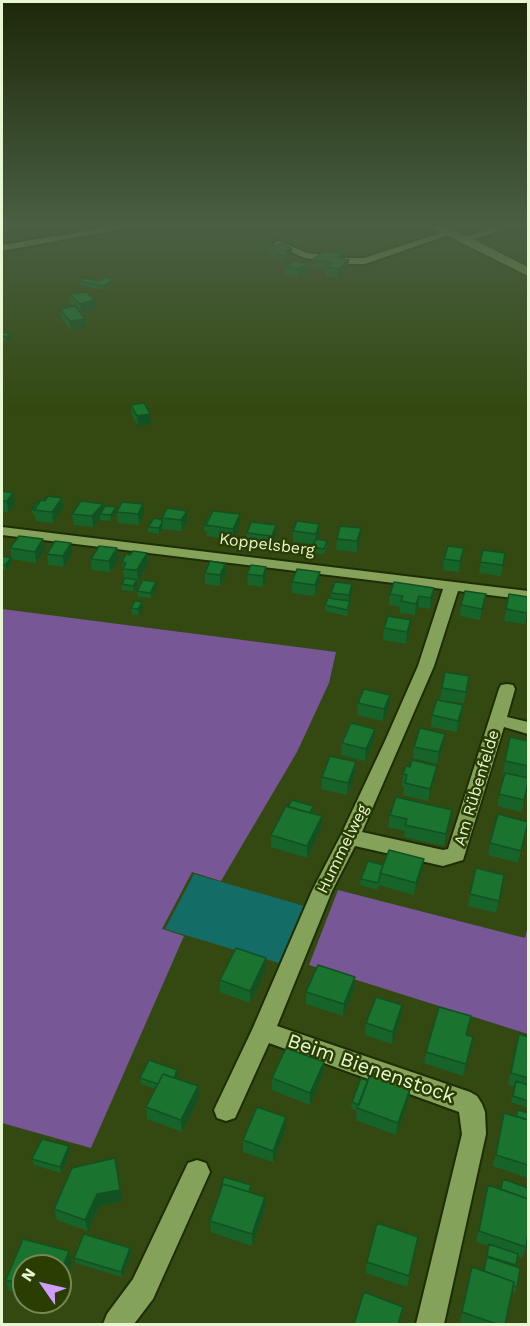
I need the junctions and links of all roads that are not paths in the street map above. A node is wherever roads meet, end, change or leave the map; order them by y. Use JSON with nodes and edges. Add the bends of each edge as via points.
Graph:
{"nodes":[{"id":1,"x":2,"y":531,"type":"edge"},
{"id":2,"x":452,"y":585,"type":"junction"},
{"id":3,"x":528,"y":595,"type":"edge"},
{"id":4,"x":507,"y":689,"type":"dead end"},
{"id":5,"x":498,"y":720,"type":"junction"},
{"id":6,"x":528,"y":728,"type":"edge"},
{"id":7,"x":350,"y":837,"type":"junction"},
{"id":8,"x":263,"y":1030,"type":"junction"},
{"id":9,"x":226,"y":1110,"type":"dead end"},
{"id":10,"x":197,"y":1172,"type":"dead end"},
{"id":11,"x":117,"y":1324,"type":"edge"},
{"id":12,"x":430,"y":1324,"type":"edge"}],
"edges":[{"from":1,"to":2,"type":"street","name":"Koppelsberg"},
{"from":2,"to":3,"type":"street","name":"Koppelsberg"},
{"from":2,"to":7,"type":"street","name":"Hummelweg","via":[[426,666]]},
{"from":4,"to":5,"type":"street","name":"Am Rübenfelde"},
{"from":5,"to":6,"type":"street","name":"Am Rübenfelde"},
{"from":5,"to":7,"type":"street","name":"Am Rübenfelde","via":[[456,855],[443,858]]},
{"from":7,"to":8,"type":"street","name":"Hummelweg","via":[[322,891]]},
{"from":8,"to":9,"type":"street","name":"Hummelweg"},
{"from":8,"to":12,"type":"street","name":"Beim Bienenstock","via":[[461,1100],[473,1112],[474,1134]]},
{"from":10,"to":11,"type":"street","via":[[143,1289]]}]}
